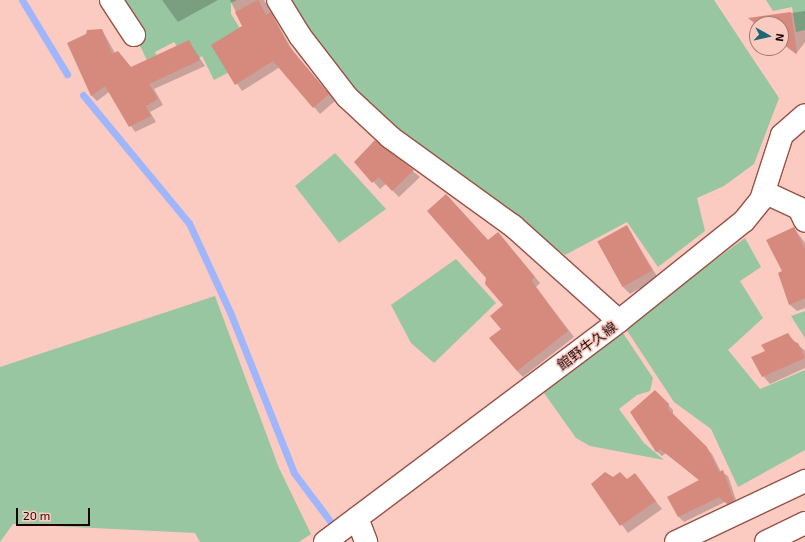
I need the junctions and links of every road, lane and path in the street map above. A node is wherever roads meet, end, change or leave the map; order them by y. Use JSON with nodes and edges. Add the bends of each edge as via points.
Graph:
{"nodes":[{"id":1,"x":111,"y":0,"type":"edge"},
{"id":2,"x":278,"y":0,"type":"edge"},
{"id":3,"x":134,"y":35,"type":"dead end"},
{"id":4,"x":805,"y":115,"type":"edge"},
{"id":5,"x":764,"y":192,"type":"junction"},
{"id":6,"x":805,"y":221,"type":"edge"},
{"id":7,"x":619,"y":321,"type":"junction"},
{"id":8,"x":805,"y":481,"type":"edge"},
{"id":9,"x":357,"y":518,"type":"junction"},
{"id":10,"x":805,"y":523,"type":"edge"},
{"id":11,"x":325,"y":542,"type":"edge"},
{"id":12,"x":366,"y":542,"type":"edge"},
{"id":13,"x":676,"y":542,"type":"edge"},
{"id":14,"x":766,"y":542,"type":"edge"}],
"edges":[{"from":1,"to":3,"type":"main road"},
{"from":2,"to":7,"type":"main road","via":[[300,36],[352,102],[390,137],[512,226]]},
{"from":4,"to":5,"type":"main road","name":"館野牛久線","via":[[782,136]]},
{"from":5,"to":6,"type":"main road","via":[[799,208]]},
{"from":5,"to":7,"type":"main road","name":"館野牛久線","via":[[744,221]]},
{"from":7,"to":9,"type":"main road","name":"館野牛久線"},
{"from":8,"to":13,"type":"main road"},
{"from":9,"to":11,"type":"main road","name":"館野牛久線"},
{"from":9,"to":12,"type":"main road"},
{"from":10,"to":14,"type":"main road"}]}
